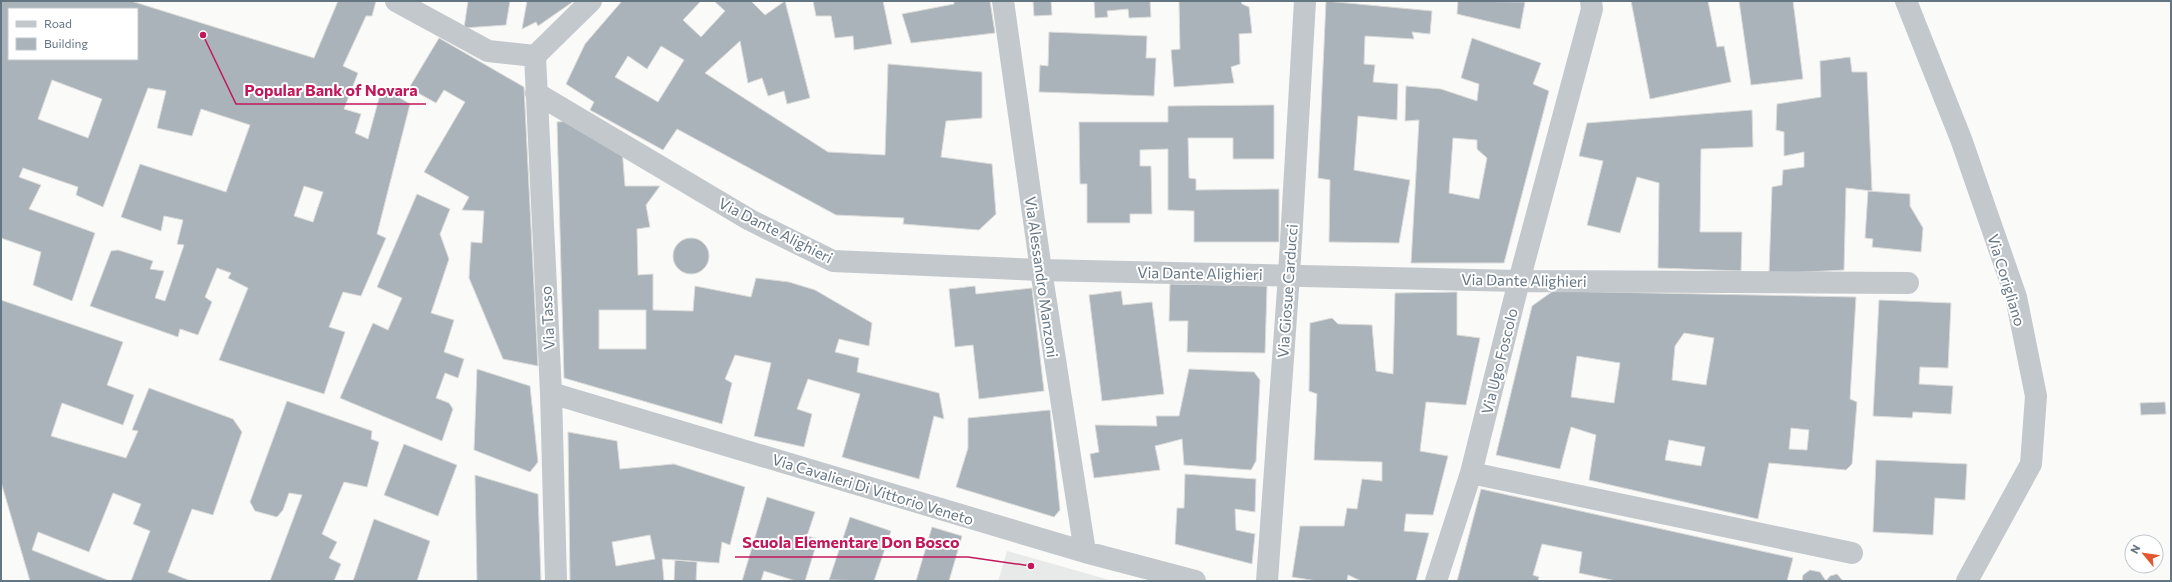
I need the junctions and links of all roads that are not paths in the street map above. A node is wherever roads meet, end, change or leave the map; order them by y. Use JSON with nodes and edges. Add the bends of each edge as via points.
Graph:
{"nodes":[{"id":1,"x":396,"y":1,"type":"edge"},
{"id":2,"x":592,"y":1,"type":"edge"},
{"id":3,"x":1003,"y":1,"type":"edge"},
{"id":4,"x":1306,"y":1,"type":"edge"},
{"id":5,"x":1591,"y":1,"type":"edge"},
{"id":6,"x":1906,"y":1,"type":"edge"},
{"id":7,"x":535,"y":56,"type":"junction"},
{"id":8,"x":536,"y":93,"type":"junction"},
{"id":9,"x":1041,"y":270,"type":"junction"},
{"id":10,"x":1289,"y":275,"type":"junction"},
{"id":11,"x":1519,"y":280,"type":"junction"},
{"id":12,"x":1908,"y":284,"type":"dead end"},
{"id":13,"x":551,"y":394,"type":"junction"},
{"id":14,"x":1471,"y":472,"type":"junction"},
{"id":15,"x":1085,"y":552,"type":"junction"},
{"id":16,"x":1852,"y":552,"type":"dead end"},
{"id":17,"x":556,"y":581,"type":"edge"},
{"id":18,"x":1195,"y":581,"type":"edge"},
{"id":19,"x":1266,"y":581,"type":"edge"},
{"id":20,"x":1436,"y":581,"type":"edge"},
{"id":21,"x":1967,"y":581,"type":"edge"}],
"edges":[{"from":1,"to":7,"type":"street","via":[[488,51]]},
{"from":2,"to":7,"type":"street"},
{"from":3,"to":9,"type":"street","name":"Via Alessandro Manzoni"},
{"from":4,"to":10,"type":"street","name":"Via Giosue Carducci"},
{"from":5,"to":11,"type":"street","name":"Via Ugo Foscolo","via":[[1592,9]]},
{"from":6,"to":21,"type":"street","name":"Via Corigliano","via":[[1961,139],[2016,297],[2036,396],[2031,464]]},
{"from":7,"to":8,"type":"street","name":"Via Tasso"},
{"from":8,"to":9,"type":"street","name":"Via Dante Alighieri","via":[[750,220],[833,261]]},
{"from":8,"to":13,"type":"street","name":"Via Tasso"},
{"from":9,"to":10,"type":"street","name":"Via Dante Alighieri"},
{"from":9,"to":15,"type":"street","name":"Via Alessandro Manzoni"},
{"from":10,"to":11,"type":"street","name":"Via Dante Alighieri"},
{"from":10,"to":19,"type":"street","name":"Via Giosue Carducci"},
{"from":11,"to":12,"type":"street","name":"Via Dante Alighieri"},
{"from":11,"to":14,"type":"street","name":"Via Ugo Foscolo"},
{"from":13,"to":15,"type":"street","name":"Via Cavalieri Di Vittorio Veneto"},
{"from":13,"to":17,"type":"street","name":"Via Tasso"},
{"from":14,"to":16,"type":"street"},
{"from":14,"to":20,"type":"street","name":"Via Ugo Foscolo"},
{"from":15,"to":18,"type":"street","name":"Via Cavalieri Di Vittorio Veneto"}]}
